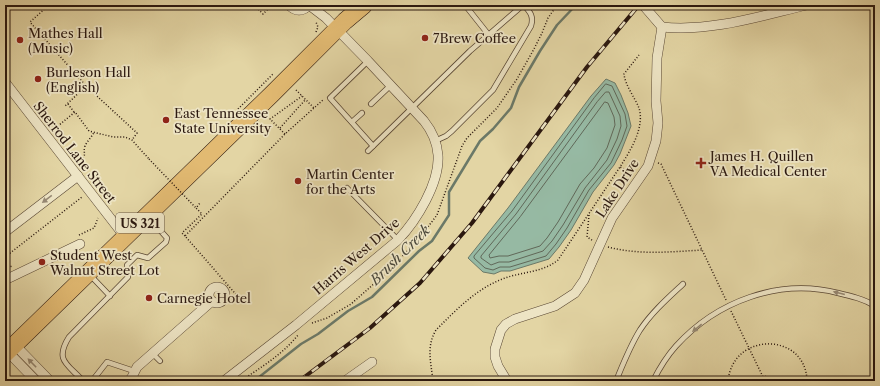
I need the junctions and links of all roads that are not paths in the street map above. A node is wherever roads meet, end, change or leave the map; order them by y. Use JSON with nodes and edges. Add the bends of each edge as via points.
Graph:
{"nodes":[{"id":1,"x":289,"y":5,"type":"edge"},
{"id":2,"x":309,"y":5,"type":"edge"},
{"id":3,"x":364,"y":5,"type":"edge"},
{"id":4,"x":465,"y":5,"type":"edge"},
{"id":5,"x":524,"y":5,"type":"edge"},
{"id":6,"x":643,"y":5,"type":"edge"},
{"id":7,"x":807,"y":5,"type":"edge"},
{"id":8,"x":662,"y":27,"type":"junction"},
{"id":9,"x":337,"y":30,"type":"junction"},
{"id":10,"x":488,"y":34,"type":"junction"},
{"id":11,"x":368,"y":61,"type":"junction"},
{"id":12,"x":5,"y":82,"type":"edge"},
{"id":13,"x":391,"y":85,"type":"junction"},
{"id":14,"x":371,"y":104,"type":"dead end"},
{"id":15,"x":411,"y":108,"type":"junction"},
{"id":16,"x":362,"y":113,"type":"dead end"},
{"id":17,"x":352,"y":122,"type":"junction"},
{"id":18,"x":435,"y":141,"type":"junction"},
{"id":19,"x":373,"y":146,"type":"junction"},
{"id":20,"x":368,"y":151,"type":"dead end"},
{"id":21,"x":78,"y":176,"type":"junction"},
{"id":22,"x":348,"y":188,"type":"dead end"},
{"id":23,"x":141,"y":213,"type":"junction"},
{"id":24,"x":5,"y":232,"type":"edge"},
{"id":25,"x":125,"y":237,"type":"junction"},
{"id":26,"x":398,"y":240,"type":"junction"},
{"id":27,"x":80,"y":244,"type":"dead end"},
{"id":28,"x":88,"y":273,"type":"junction"},
{"id":29,"x":5,"y":280,"type":"edge"},
{"id":30,"x":683,"y":284,"type":"dead end"},
{"id":31,"x":110,"y":296,"type":"junction"},
{"id":32,"x":212,"y":300,"type":"dead end"},
{"id":33,"x":875,"y":306,"type":"edge"},
{"id":34,"x":9,"y":350,"type":"edge"},
{"id":35,"x":152,"y":353,"type":"junction"},
{"id":36,"x":160,"y":362,"type":"dead end"},
{"id":37,"x":372,"y":362,"type":"dead end"},
{"id":38,"x":133,"y":378,"type":"edge"},
{"id":39,"x":36,"y":381,"type":"edge"},
{"id":40,"x":50,"y":381,"type":"edge"},
{"id":41,"x":83,"y":381,"type":"edge"},
{"id":42,"x":92,"y":381,"type":"edge"},
{"id":43,"x":224,"y":381,"type":"edge"},
{"id":44,"x":344,"y":381,"type":"edge"},
{"id":45,"x":506,"y":381,"type":"edge"},
{"id":46,"x":616,"y":381,"type":"edge"},
{"id":47,"x":653,"y":381,"type":"edge"}],
"edges":[{"from":1,"to":2,"type":"street","via":[[300,11]]},
{"from":2,"to":9,"type":"street","name":"Harris West Drive"},
{"from":3,"to":9,"type":"highway","number":"US 321"},
{"from":4,"to":10,"type":"lane"},
{"from":5,"to":10,"type":"lane"},
{"from":5,"to":18,"type":"lane","via":[[532,15],[531,26],[493,90],[452,131]]},
{"from":6,"to":8,"type":"street"},
{"from":7,"to":8,"type":"street","via":[[731,23],[681,29]]},
{"from":8,"to":45,"type":"street","name":"Lake Drive","via":[[657,58],[658,123],[656,141],[648,166],[612,218],[575,294],[556,306],[515,319],[501,330],[494,349],[498,366]]},
{"from":9,"to":11,"type":"street","name":"Harris West Drive"},
{"from":9,"to":23,"type":"highway","number":"US 321"},
{"from":10,"to":15,"type":"lane"},
{"from":11,"to":13,"type":"street","name":"Harris West Drive"},
{"from":11,"to":17,"type":"lane","via":[[330,98]]},
{"from":12,"to":21,"type":"street","name":"Sherrod Lane Street"},
{"from":13,"to":14,"type":"lane"},
{"from":13,"to":15,"type":"street","name":"Harris West Drive"},
{"from":15,"to":18,"type":"street","name":"Harris West Drive","via":[[432,131]]},
{"from":15,"to":19,"type":"lane"},
{"from":16,"to":17,"type":"lane"},
{"from":17,"to":19,"type":"lane"},
{"from":18,"to":26,"type":"street","name":"Harris West Drive","via":[[438,166],[434,178],[419,213],[410,228]]},
{"from":19,"to":20,"type":"lane"},
{"from":21,"to":24,"type":"street","one_way":true},
{"from":21,"to":25,"type":"street","name":"Sherrod Lane Street"},
{"from":22,"to":26,"type":"lane"},
{"from":23,"to":25,"type":"highway","number":"US 321"},
{"from":23,"to":31,"type":"lane","via":[[167,238],[166,242],[148,258],[137,255],[127,265],[128,277]]},
{"from":25,"to":28,"type":"highway","number":"US 321"},
{"from":26,"to":43,"type":"street","name":"Harris West Drive"},
{"from":27,"to":29,"type":"street"},
{"from":28,"to":31,"type":"lane"},
{"from":28,"to":34,"type":"highway","number":"US 321"},
{"from":30,"to":46,"type":"lane","via":[[640,330],[627,352]]},
{"from":31,"to":41,"type":"lane","via":[[64,344],[63,360]]},
{"from":32,"to":35,"type":"street"},
{"from":33,"to":47,"type":"lane","one_way":true,"via":[[827,290],[785,288],[758,294],[729,306],[705,321],[676,346]]},
{"from":34,"to":39,"type":"street"},
{"from":40,"to":34,"type":"street","one_way":true},
{"from":35,"to":36,"type":"lane"},
{"from":35,"to":38,"type":"street","via":[[137,367]]},
{"from":37,"to":44,"type":"street"},
{"from":38,"to":42,"type":"lane","via":[[107,362]]}]}
